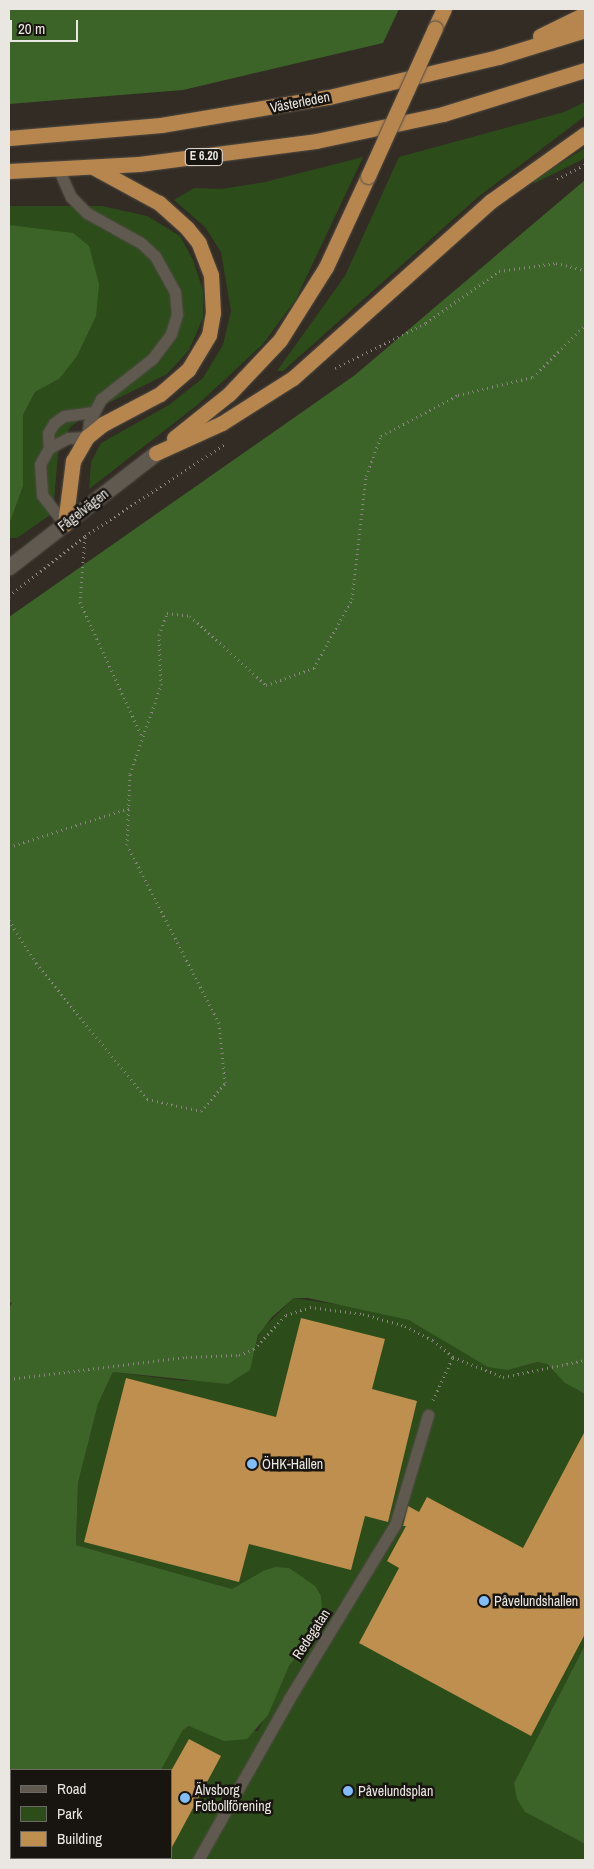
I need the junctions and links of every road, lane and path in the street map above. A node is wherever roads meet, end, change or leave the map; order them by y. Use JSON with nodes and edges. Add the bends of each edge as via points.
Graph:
{"nodes":[{"id":1,"x":444,"y":9,"type":"edge"},
{"id":2,"x":585,"y":14,"type":"edge"},
{"id":3,"x":585,"y":30,"type":"edge"},
{"id":4,"x":498,"y":57,"type":"junction"},
{"id":5,"x":585,"y":70,"type":"edge"},
{"id":6,"x":585,"y":134,"type":"edge"},
{"id":7,"x":9,"y":138,"type":"edge"},
{"id":8,"x":92,"y":166,"type":"junction"},
{"id":9,"x":58,"y":168,"type":"junction"},
{"id":10,"x":9,"y":171,"type":"edge"},
{"id":11,"x":585,"y":270,"type":"edge"},
{"id":12,"x":585,"y":325,"type":"edge"},
{"id":13,"x":331,"y":370,"type":"dead end"},
{"id":14,"x":94,"y":412,"type":"junction"},
{"id":15,"x":87,"y":437,"type":"junction"},
{"id":16,"x":49,"y":448,"type":"junction"},
{"id":17,"x":156,"y":453,"type":"junction"},
{"id":18,"x":65,"y":524,"type":"junction"},
{"id":19,"x":85,"y":536,"type":"dead end"},
{"id":20,"x":9,"y":567,"type":"edge"},
{"id":21,"x":143,"y":738,"type":"junction"},
{"id":22,"x":129,"y":808,"type":"junction"},
{"id":23,"x":9,"y":847,"type":"edge"},
{"id":24,"x":9,"y":920,"type":"edge"},
{"id":25,"x":453,"y":1357,"type":"junction"},
{"id":26,"x":585,"y":1360,"type":"edge"},
{"id":27,"x":9,"y":1379,"type":"edge"},
{"id":28,"x":428,"y":1415,"type":"joint"},
{"id":29,"x":198,"y":1860,"type":"edge"}],
"edges":[{"from":1,"to":17,"type":"highway","bridge":true,"via":[[326,267],[280,340],[229,394]]},
{"from":2,"to":4,"type":"highway"},
{"from":3,"to":4,"type":"highway","name":"Västerleden"},
{"from":4,"to":7,"type":"highway","name":"Västerleden","via":[[242,114],[105,131]]},
{"from":5,"to":8,"type":"highway","number":"E 6.20","via":[[443,114],[316,141],[220,155]]},
{"from":6,"to":17,"type":"highway","via":[[491,201],[293,378],[222,423]]},
{"from":8,"to":9,"type":"highway","number":"E 6.20"},
{"from":8,"to":15,"type":"highway","via":[[176,216],[199,243],[214,293],[209,335],[188,370],[160,394],[103,424]]},
{"from":9,"to":10,"type":"highway","number":"E 6.20"},
{"from":9,"to":14,"type":"lane","via":[[71,197],[87,213],[141,243],[155,256],[175,292],[177,314],[170,334],[152,359],[107,394]]},
{"from":11,"to":13,"type":"path","via":[[556,263],[499,271],[426,323]]},
{"from":12,"to":21,"type":"path","via":[[533,377],[458,395],[381,436],[366,476],[352,599],[314,668],[266,685],[190,616],[167,613],[159,635],[161,685]]},
{"from":14,"to":15,"type":"lane"},
{"from":14,"to":16,"type":"lane","via":[[64,416],[54,423],[48,433]]},
{"from":15,"to":16,"type":"lane","via":[[68,438]]},
{"from":15,"to":18,"type":"highway","via":[[73,461]]},
{"from":16,"to":18,"type":"lane","via":[[40,464],[38,482],[42,495]]},
{"from":17,"to":18,"type":"street","name":"Fågelvägen"},
{"from":18,"to":20,"type":"street","name":"Fågelvägen"},
{"from":19,"to":21,"type":"path","via":[[80,602]]},
{"from":21,"to":22,"type":"path","via":[[130,774]]},
{"from":22,"to":23,"type":"path"},
{"from":22,"to":24,"type":"path","via":[[127,845],[219,1023],[224,1083],[201,1111],[147,1099],[36,963]]},
{"from":25,"to":26,"type":"path","via":[[502,1376]]},
{"from":25,"to":27,"type":"path","via":[[433,1340],[405,1326],[363,1314],[310,1307],[286,1315],[254,1349],[239,1355],[186,1357]]},
{"from":25,"to":28,"type":"path"},
{"from":28,"to":29,"type":"lane","name":"Redegatan","via":[[394,1525],[293,1692]]}]}
